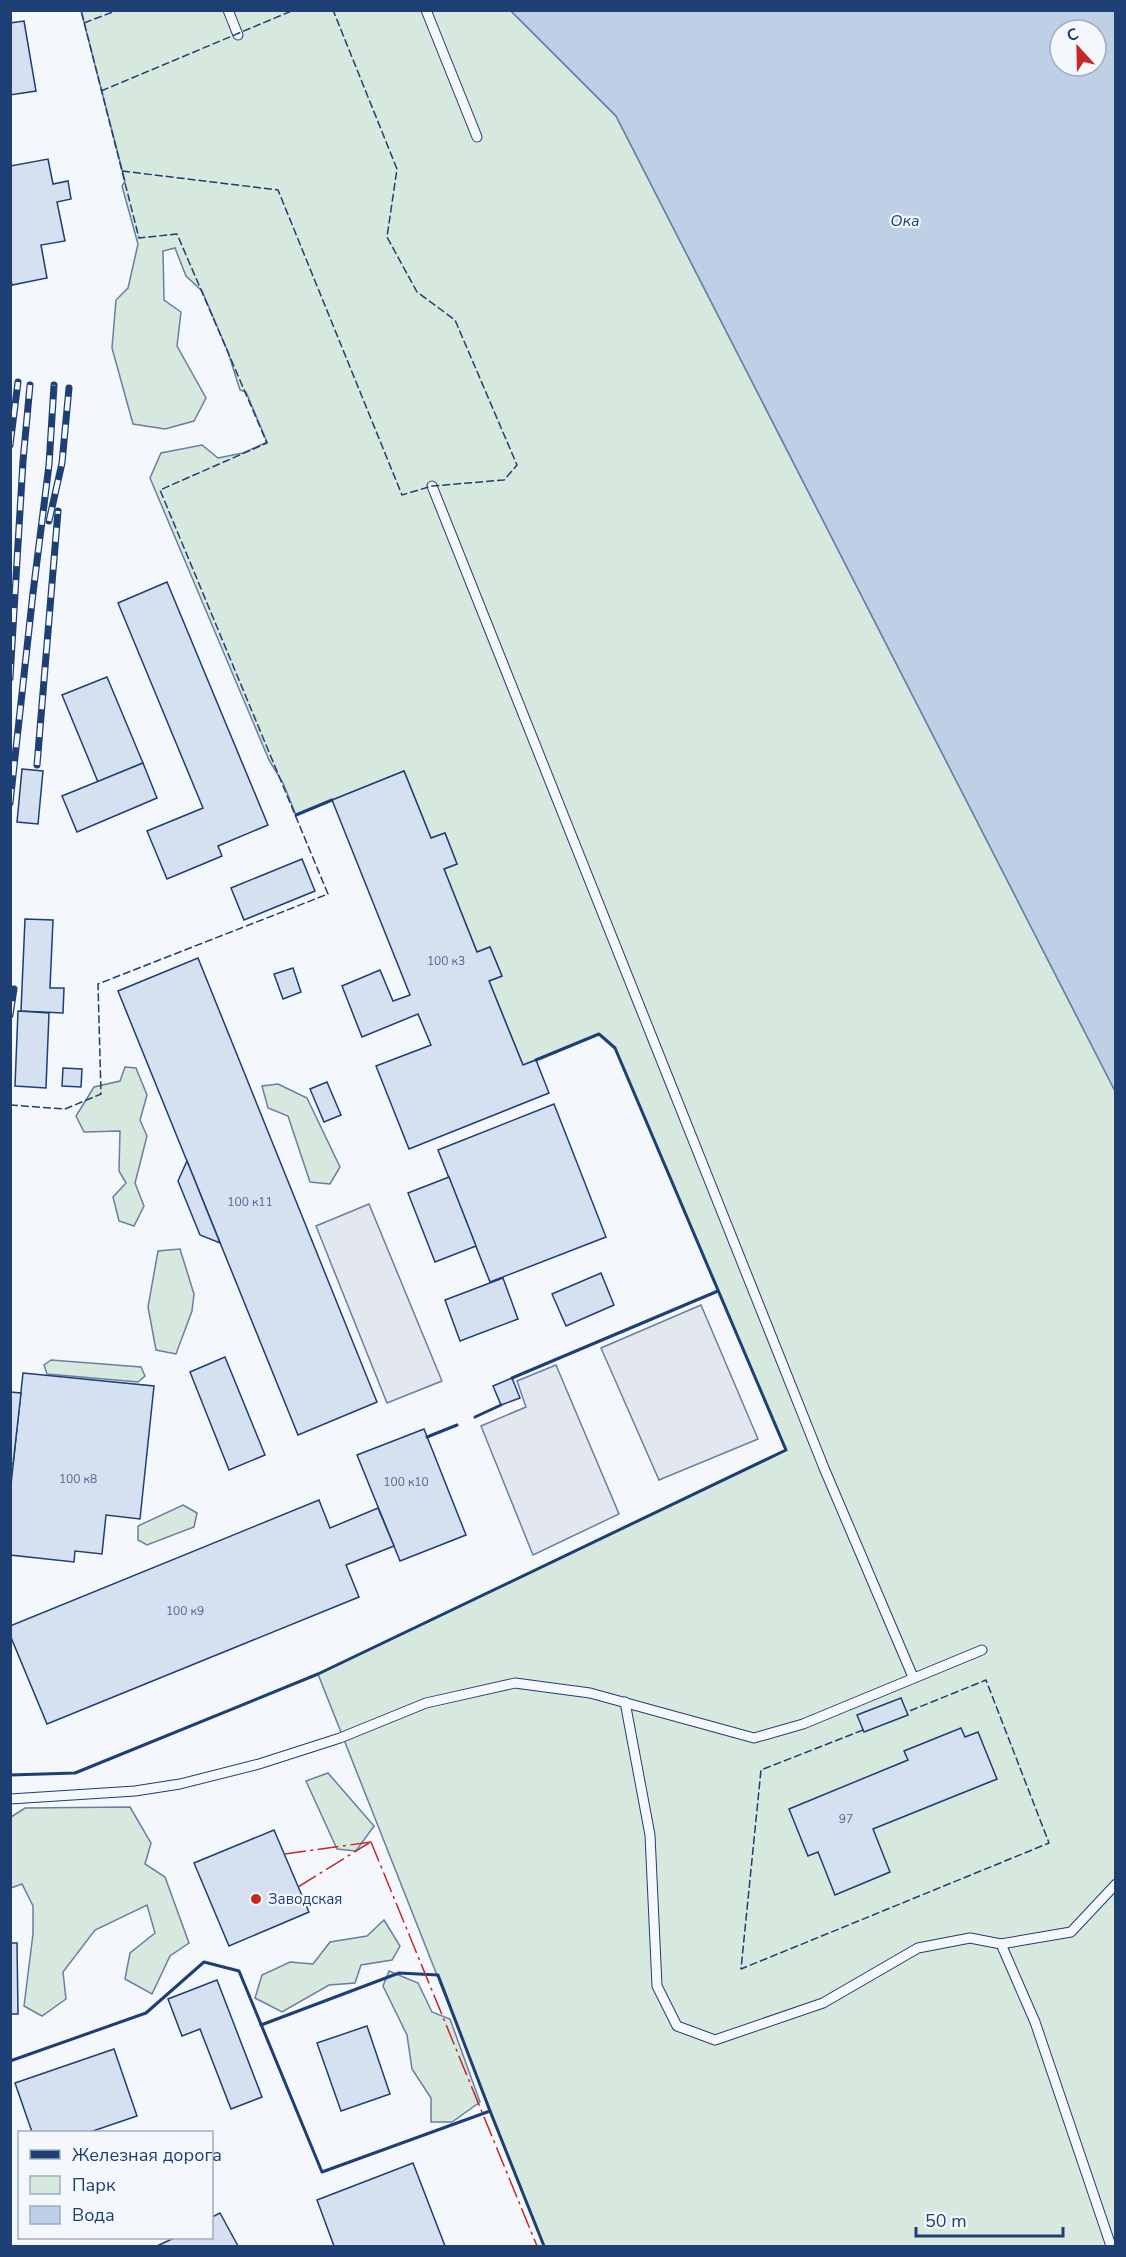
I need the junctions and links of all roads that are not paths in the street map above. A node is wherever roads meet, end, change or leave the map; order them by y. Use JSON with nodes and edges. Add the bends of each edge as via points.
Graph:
{"nodes":[{"id":1,"x":228,"y":10,"type":"edge"},
{"id":2,"x":426,"y":10,"type":"edge"},
{"id":3,"x":238,"y":35,"type":"dead end"},
{"id":4,"x":477,"y":137,"type":"dead end"},
{"id":5,"x":432,"y":486,"type":"dead end"},
{"id":6,"x":982,"y":1650,"type":"dead end"},
{"id":7,"x":913,"y":1677,"type":"junction"},
{"id":8,"x":624,"y":1702,"type":"junction"},
{"id":9,"x":10,"y":1799,"type":"edge"},
{"id":10,"x":1116,"y":1884,"type":"edge"},
{"id":11,"x":1001,"y":1944,"type":"junction"},
{"id":12,"x":1111,"y":2247,"type":"edge"}],
"edges":[{"from":1,"to":3,"type":"lane"},
{"from":2,"to":4,"type":"lane"},
{"from":5,"to":7,"type":"lane","via":[[824,1468]]},
{"from":6,"to":7,"type":"lane"},
{"from":7,"to":8,"type":"lane","via":[[803,1724],[754,1738]]},
{"from":8,"to":9,"type":"lane","via":[[590,1692],[515,1683],[426,1703],[340,1738],[180,1784],[135,1791]]},
{"from":8,"to":11,"type":"lane","via":[[650,1835],[657,1986],[677,2026],[715,2040],[823,2003],[918,1948],[970,1938]]},
{"from":10,"to":11,"type":"lane","via":[[1071,1932]]},
{"from":11,"to":12,"type":"lane","via":[[1035,2022]]}]}
